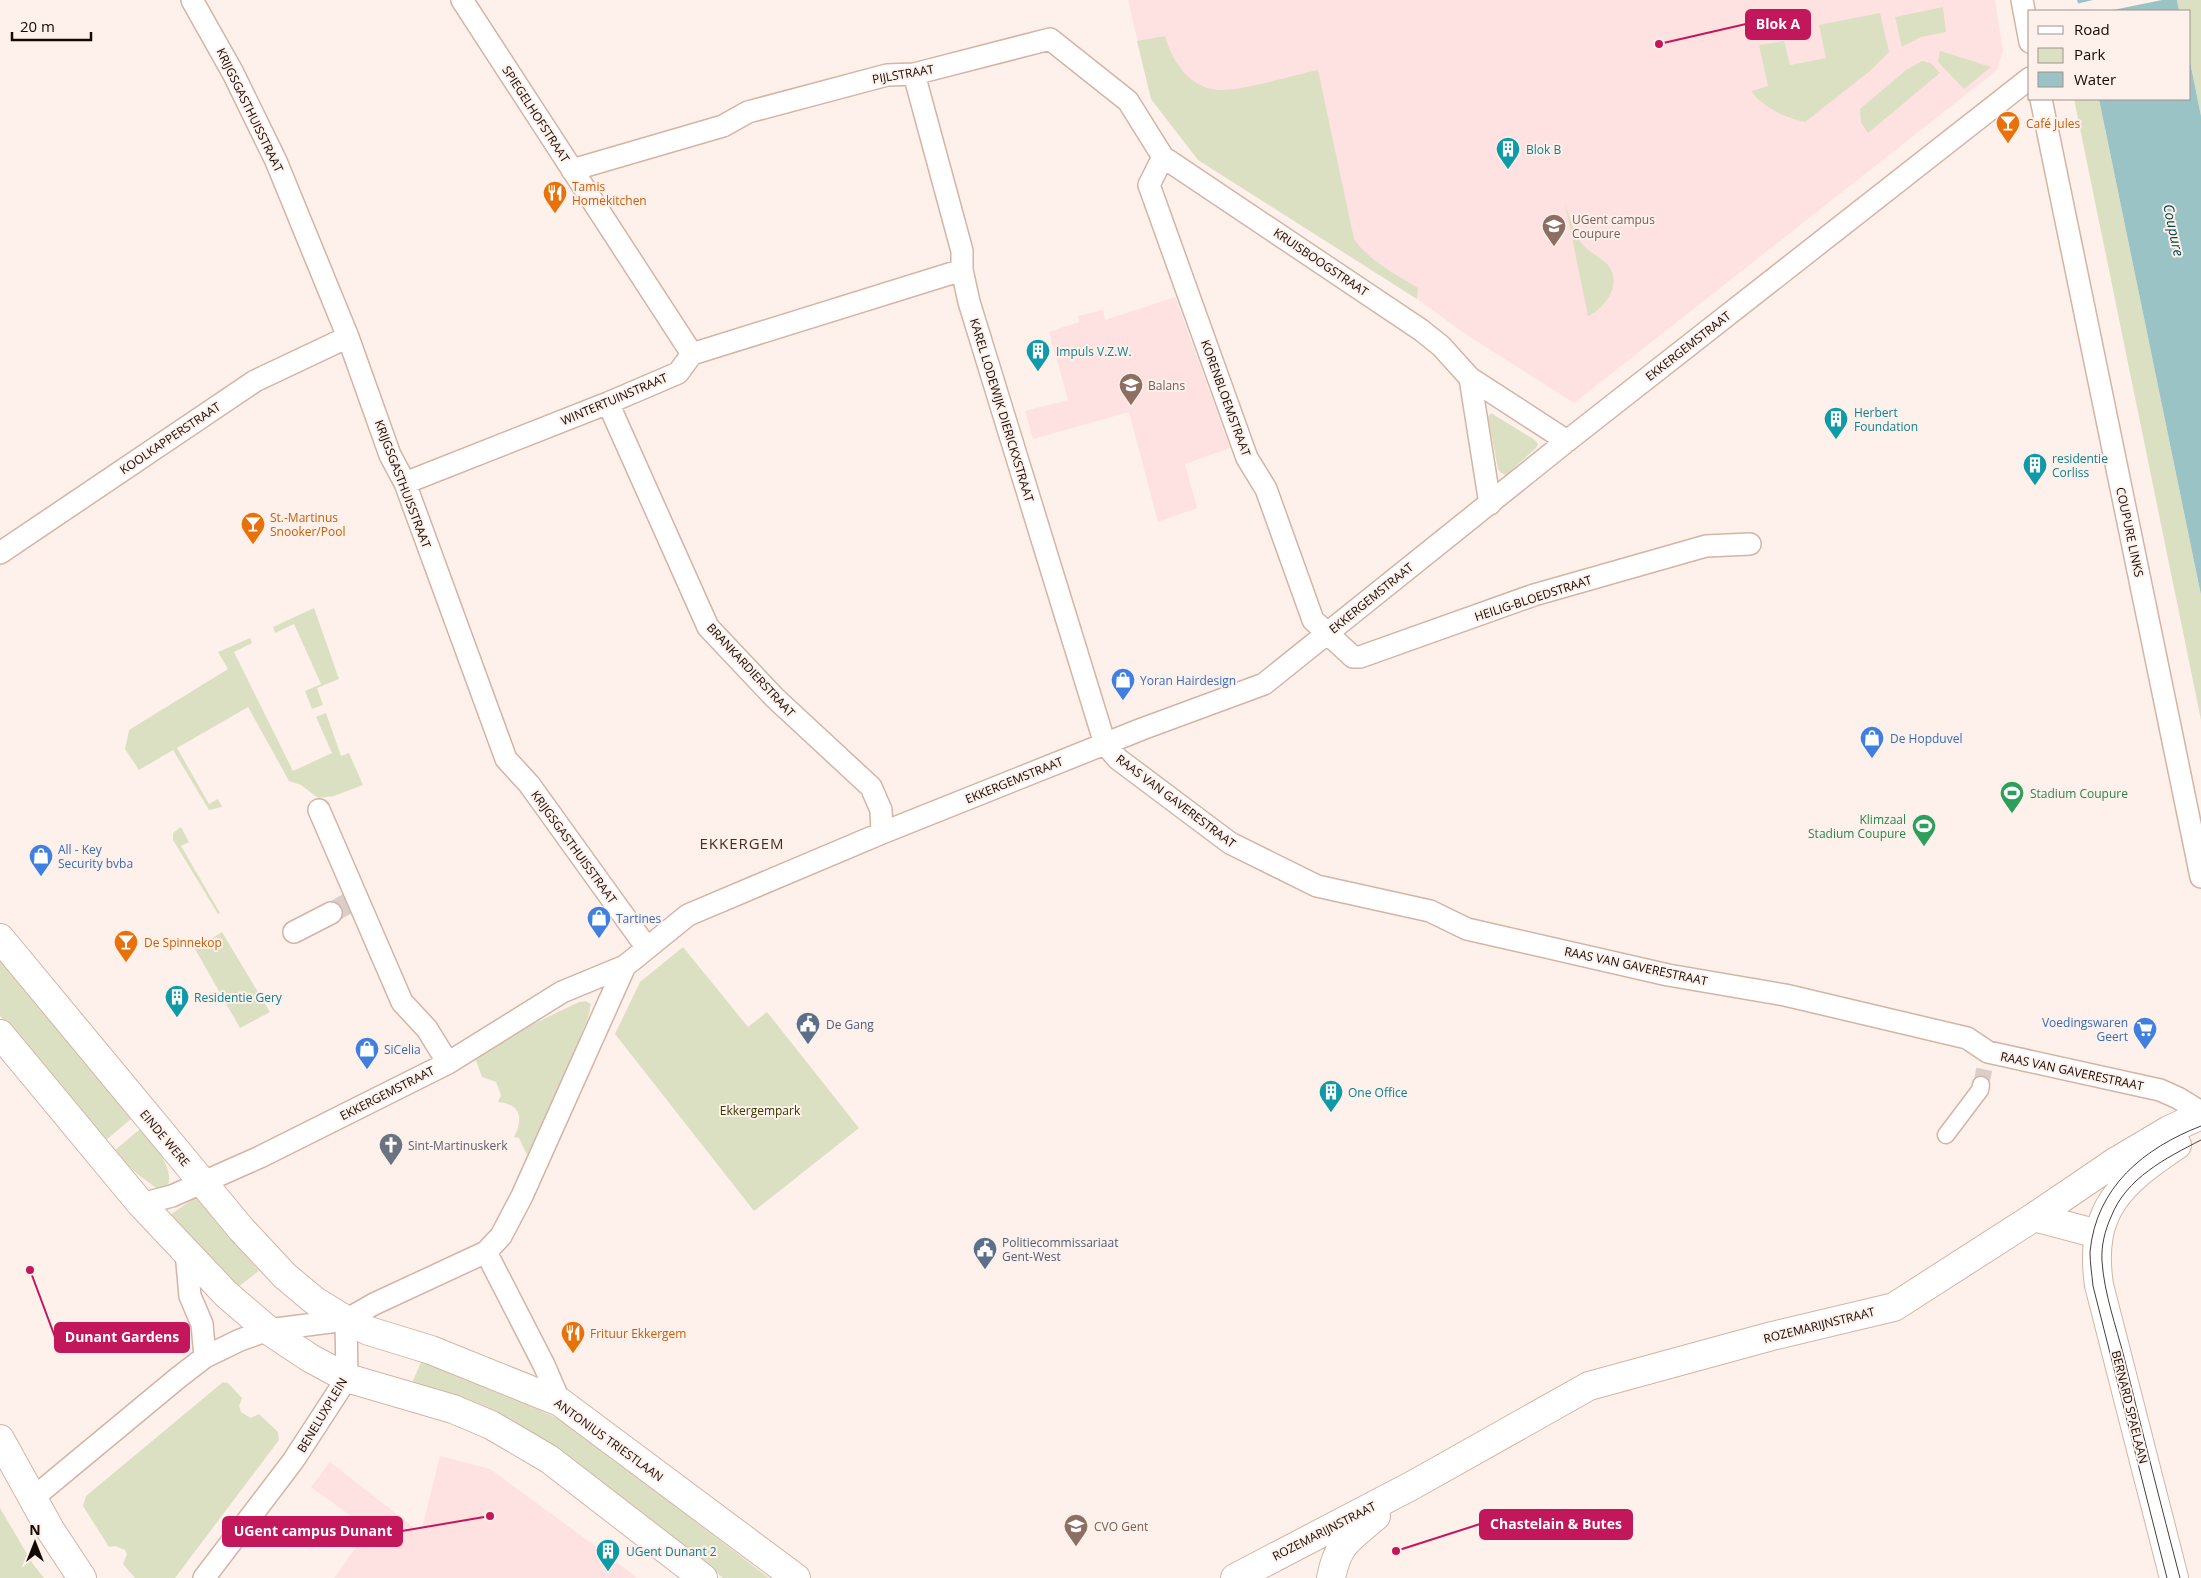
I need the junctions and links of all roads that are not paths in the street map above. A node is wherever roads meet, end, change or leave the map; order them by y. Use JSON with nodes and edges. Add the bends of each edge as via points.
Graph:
{"nodes":[{"id":1,"x":192,"y":0,"type":"edge"},
{"id":2,"x":462,"y":0,"type":"edge"},
{"id":3,"x":2022,"y":0,"type":"edge"},
{"id":4,"x":2028,"y":32,"type":"edge"},
{"id":5,"x":914,"y":74,"type":"junction"},
{"id":6,"x":2028,"y":80,"type":"edge"},
{"id":7,"x":2041,"y":100,"type":"edge"},
{"id":8,"x":1163,"y":157,"type":"junction"},
{"id":9,"x":572,"y":170,"type":"junction"},
{"id":10,"x":962,"y":270,"type":"junction"},
{"id":11,"x":348,"y":337,"type":"junction"},
{"id":12,"x":692,"y":354,"type":"junction"},
{"id":13,"x":1470,"y":378,"type":"junction"},
{"id":14,"x":608,"y":403,"type":"junction"},
{"id":15,"x":1567,"y":440,"type":"junction"},
{"id":16,"x":405,"y":482,"type":"junction"},
{"id":17,"x":1490,"y":504,"type":"junction"},
{"id":18,"x":1750,"y":544,"type":"dead end"},
{"id":19,"x":0,"y":553,"type":"edge"},
{"id":20,"x":1329,"y":632,"type":"junction"},
{"id":21,"x":1105,"y":744,"type":"junction"},
{"id":22,"x":319,"y":810,"type":"dead end"},
{"id":23,"x":882,"y":832,"type":"junction"},
{"id":24,"x":2201,"y":877,"type":"edge"},
{"id":25,"x":330,"y":913,"type":"tunnel mouth"},
{"id":26,"x":294,"y":932,"type":"dead end"},
{"id":27,"x":0,"y":938,"type":"edge"},
{"id":28,"x":647,"y":948,"type":"junction"},
{"id":29,"x":625,"y":966,"type":"junction"},
{"id":30,"x":0,"y":1034,"type":"edge"},
{"id":31,"x":448,"y":1063,"type":"junction"},
{"id":32,"x":1981,"y":1085,"type":"tunnel mouth"},
{"id":33,"x":2201,"y":1114,"type":"edge"},
{"id":34,"x":2201,"y":1128,"type":"edge"},
{"id":35,"x":1946,"y":1135,"type":"dead end"},
{"id":36,"x":202,"y":1183,"type":"junction"},
{"id":37,"x":141,"y":1204,"type":"junction"},
{"id":38,"x":2034,"y":1217,"type":"junction"},
{"id":39,"x":2098,"y":1234,"type":"junction"},
{"id":40,"x":186,"y":1252,"type":"junction"},
{"id":41,"x":486,"y":1252,"type":"junction"},
{"id":42,"x":346,"y":1320,"type":"junction"},
{"id":43,"x":268,"y":1330,"type":"junction"},
{"id":44,"x":205,"y":1357,"type":"junction"},
{"id":45,"x":346,"y":1378,"type":"junction"},
{"id":46,"x":560,"y":1402,"type":"junction"},
{"id":47,"x":0,"y":1439,"type":"edge"},
{"id":48,"x":1413,"y":1485,"type":"junction"},
{"id":49,"x":33,"y":1498,"type":"junction"},
{"id":50,"x":82,"y":1578,"type":"edge"},
{"id":51,"x":204,"y":1578,"type":"edge"},
{"id":52,"x":703,"y":1578,"type":"edge"},
{"id":53,"x":796,"y":1578,"type":"edge"},
{"id":54,"x":1235,"y":1578,"type":"edge"},
{"id":55,"x":1331,"y":1578,"type":"edge"},
{"id":56,"x":2174,"y":1578,"type":"edge"}],
"edges":[{"from":1,"to":11,"type":"street","name":"KRIJGSGASTHUISSTRAAT","via":[[233,73],[276,161]]},
{"from":2,"to":9,"type":"street","name":"SPIEGELHOFSTRAAT"},
{"from":3,"to":4,"type":"street"},
{"from":5,"to":8,"type":"street","name":"PIJLSTRAAT","via":[[1050,39],[1128,101]]},
{"from":5,"to":9,"type":"street","name":"PIJLSTRAAT","via":[[887,75],[748,112],[723,126]]},
{"from":5,"to":10,"type":"street","name":"KAREL LODEWIJK DIERICKXSTRAAT","via":[[962,251]]},
{"from":6,"to":15,"type":"street","name":"EKKERGEMSTRAAT"},
{"from":7,"to":24,"type":"street","name":"COUPURE LINKS"},
{"from":8,"to":13,"type":"street","name":"KRUISBOOGSTRAAT","via":[[1421,330],[1441,346]]},
{"from":8,"to":20,"type":"street","name":"KORENBLOEMSTRAAT","via":[[1149,185],[1247,458],[1266,489],[1313,620]]},
{"from":9,"to":12,"type":"street","name":"SPIEGELHOFSTRAAT"},
{"from":10,"to":12,"type":"street"},
{"from":10,"to":21,"type":"street","name":"KAREL LODEWIJK DIERICKXSTRAAT","via":[[968,302]]},
{"from":11,"to":16,"type":"street","name":"KRIJGSGASTHUISSTRAAT","via":[[390,454]]},
{"from":11,"to":19,"type":"street","name":"KOOLKAPPERSTRAAT","via":[[255,381]]},
{"from":12,"to":14,"type":"street","name":"WINTERTUINSTRAAT","via":[[678,373]]},
{"from":13,"to":15,"type":"street","name":"KRUISBOOGSTRAAT"},
{"from":13,"to":17,"type":"street"},
{"from":14,"to":16,"type":"street","name":"WINTERTUINSTRAAT"},
{"from":14,"to":23,"type":"street","name":"BRANKARDIERSTRAAT","via":[[708,627],[775,698],[871,786],[881,810]]},
{"from":15,"to":17,"type":"street","name":"EKKERGEMSTRAAT"},
{"from":16,"to":28,"type":"street","name":"KRIJGSGASTHUISSTRAAT","via":[[506,759],[529,784]]},
{"from":17,"to":20,"type":"street","name":"EKKERGEMSTRAAT"},
{"from":18,"to":20,"type":"street","name":"HEILIG-BLOEDSTRAAT","via":[[1706,546],[1553,590],[1360,657],[1353,657]]},
{"from":20,"to":21,"type":"street","name":"EKKERGEMSTRAAT","via":[[1264,684]]},
{"from":21,"to":23,"type":"street","name":"EKKERGEMSTRAAT"},
{"from":21,"to":33,"type":"street","name":"RAAS VAN GAVERESTRAAT","via":[[1118,759],[1230,843],[1318,886],[1430,911],[1467,929],[1967,1038],[1987,1059],[2160,1090]]},
{"from":22,"to":31,"type":"street","via":[[354,900],[402,1002],[427,1029]]},
{"from":23,"to":28,"type":"street","name":"EKKERGEMSTRAAT","via":[[688,915]]},
{"from":25,"to":26,"type":"street"},
{"from":27,"to":36,"type":"main road","name":"EINDE WERE"},
{"from":28,"to":29,"type":"street","name":"EKKERGEMSTRAAT"},
{"from":29,"to":31,"type":"street","name":"EKKERGEMSTRAAT","via":[[562,992]]},
{"from":29,"to":41,"type":"street","name":"EKKERGEMSTRAAT","via":[[522,1196],[501,1236]]},
{"from":30,"to":37,"type":"main road"},
{"from":31,"to":36,"type":"street","name":"EKKERGEMSTRAAT"},
{"from":32,"to":35,"type":"street"},
{"from":33,"to":38,"type":"main road","name":"ROZEMARIJNSTRAAT","via":[[2115,1162]]},
{"from":34,"to":39,"type":"main road","name":"BERNARD SPAELAAN","via":[[2126,1183],[2111,1202]]},
{"from":36,"to":37,"type":"street","name":"EKKERGEMSTRAAT","via":[[172,1196]]},
{"from":36,"to":42,"type":"main road","name":"EINDE WERE","via":[[285,1276],[315,1301]]},
{"from":37,"to":40,"type":"main road"},
{"from":38,"to":39,"type":"main road"},
{"from":38,"to":48,"type":"main road","name":"ROZEMARIJNSTRAAT","via":[[1894,1307],[1772,1336],[1589,1386]]},
{"from":39,"to":56,"type":"main road","name":"BERNARD SPAELAAN","via":[[2099,1285]]},
{"from":40,"to":43,"type":"main road","via":[[226,1294]]},
{"from":40,"to":44,"type":"street","via":[[190,1296],[202,1324]]},
{"from":41,"to":42,"type":"street","name":"EKKERGEMSTRAAT"},
{"from":41,"to":46,"type":"street"},
{"from":42,"to":43,"type":"street"},
{"from":42,"to":45,"type":"street","name":"BENELUXPLEIN"},
{"from":42,"to":46,"type":"main road","name":"ANTONIUS TRIESTLAAN","via":[[440,1353]]},
{"from":43,"to":44,"type":"street"},
{"from":43,"to":45,"type":"main road"},
{"from":44,"to":49,"type":"street"},
{"from":45,"to":51,"type":"street","name":"BENELUXPLEIN","via":[[293,1461]]},
{"from":45,"to":52,"type":"main road","via":[[452,1408],[491,1425],[549,1459]]},
{"from":46,"to":53,"type":"main road","name":"ANTONIUS TRIESTLAAN"},
{"from":47,"to":49,"type":"main road"},
{"from":48,"to":54,"type":"main road","name":"ROZEMARIJNSTRAAT"},
{"from":48,"to":55,"type":"main road","name":"ROZEMARIJNSTRAAT","via":[[1343,1545],[1334,1561]]},
{"from":49,"to":50,"type":"main road"}]}
